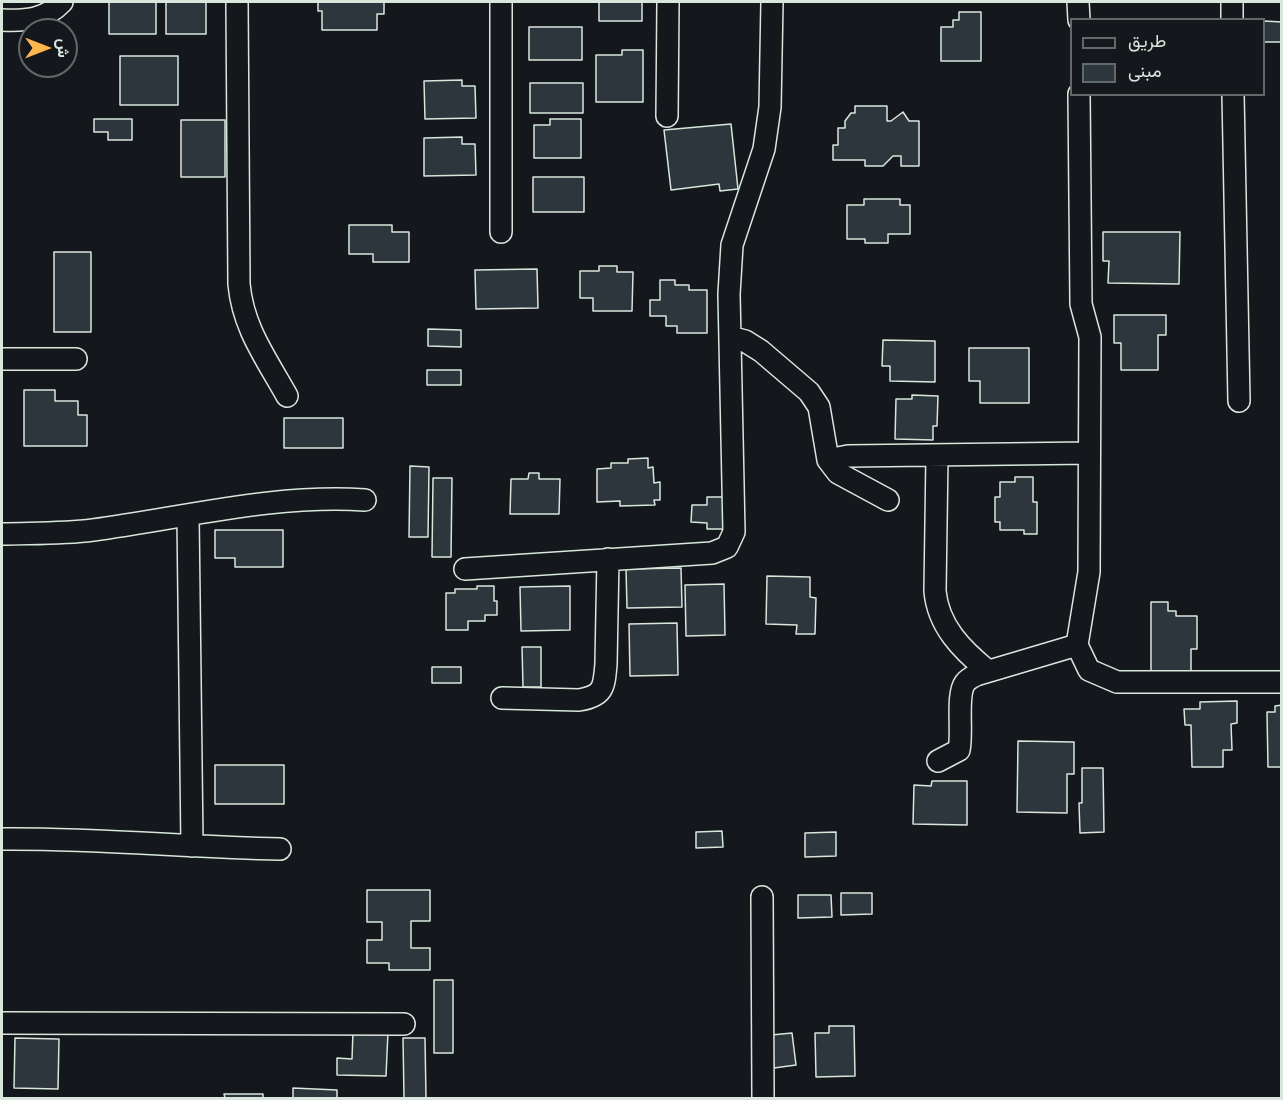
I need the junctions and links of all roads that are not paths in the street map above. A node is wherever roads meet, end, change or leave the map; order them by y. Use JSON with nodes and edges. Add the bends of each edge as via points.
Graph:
{"nodes":[{"id":1,"x":62,"y":2,"type":"edge"},
{"id":2,"x":237,"y":2,"type":"edge"},
{"id":3,"x":501,"y":2,"type":"edge"},
{"id":4,"x":668,"y":2,"type":"edge"},
{"id":5,"x":772,"y":2,"type":"edge"},
{"id":6,"x":1078,"y":2,"type":"edge"},
{"id":7,"x":1232,"y":2,"type":"edge"},
{"id":8,"x":1078,"y":18,"type":"edge"},
{"id":9,"x":1232,"y":18,"type":"edge"},
{"id":10,"x":2,"y":20,"type":"edge"},
{"id":11,"x":1079,"y":96,"type":"edge"},
{"id":12,"x":1233,"y":96,"type":"edge"},
{"id":13,"x":667,"y":116,"type":"dead end"},
{"id":14,"x":501,"y":232,"type":"dead end"},
{"id":15,"x":730,"y":337,"type":"junction"},
{"id":16,"x":2,"y":359,"type":"edge"},
{"id":17,"x":76,"y":359,"type":"dead end"},
{"id":18,"x":287,"y":396,"type":"dead end"},
{"id":19,"x":1239,"y":401,"type":"dead end"},
{"id":20,"x":1089,"y":453,"type":"junction"},
{"id":21,"x":937,"y":456,"type":"junction"},
{"id":22,"x":828,"y":460,"type":"junction"},
{"id":23,"x":366,"y":500,"type":"dead end"},
{"id":24,"x":888,"y":500,"type":"dead end"},
{"id":25,"x":188,"y":516,"type":"junction"},
{"id":26,"x":2,"y":534,"type":"edge"},
{"id":27,"x":608,"y":559,"type":"junction"},
{"id":28,"x":465,"y":569,"type":"dead end"},
{"id":29,"x":1077,"y":645,"type":"junction"},
{"id":30,"x":988,"y":671,"type":"junction"},
{"id":31,"x":1281,"y":682,"type":"edge"},
{"id":32,"x":502,"y":698,"type":"dead end"},
{"id":33,"x":938,"y":761,"type":"dead end"},
{"id":34,"x":2,"y":839,"type":"edge"},
{"id":35,"x":192,"y":846,"type":"junction"},
{"id":36,"x":280,"y":849,"type":"dead end"},
{"id":37,"x":762,"y":897,"type":"dead end"},
{"id":38,"x":2,"y":1023,"type":"edge"},
{"id":39,"x":404,"y":1024,"type":"dead end"},
{"id":40,"x":763,"y":1098,"type":"edge"}],
"edges":[{"from":1,"to":10,"type":"street","via":[[48,14],[30,21]]},
{"from":2,"to":18,"type":"street","via":[[241,305],[247,324]]},
{"from":3,"to":14,"type":"street"},
{"from":4,"to":13,"type":"street"},
{"from":5,"to":15,"type":"street","via":[[770,107],[764,149],[732,245]]},
{"from":6,"to":8,"type":"street"},
{"from":7,"to":9,"type":"street"},
{"from":11,"to":20,"type":"street","via":[[1081,304],[1090,337]]},
{"from":12,"to":19,"type":"street"},
{"from":15,"to":22,"type":"street","via":[[745,340],[761,351],[809,392],[819,407]]},
{"from":15,"to":27,"type":"street","via":[[734,532],[727,547],[712,553]]},
{"from":16,"to":17,"type":"street"},
{"from":20,"to":21,"type":"street"},
{"from":20,"to":29,"type":"street","via":[[1089,572]]},
{"from":21,"to":22,"type":"street","via":[[848,456]]},
{"from":21,"to":30,"type":"street","via":[[936,606],[948,630]]},
{"from":22,"to":24,"type":"street","via":[[838,473]]},
{"from":23,"to":25,"type":"street","via":[[295,501]]},
{"from":25,"to":26,"type":"street","via":[[89,531]]},
{"from":25,"to":35,"type":"street"},
{"from":27,"to":28,"type":"street"},
{"from":27,"to":32,"type":"street","via":[[606,664],[598,694],[579,700]]},
{"from":29,"to":30,"type":"street"},
{"from":29,"to":31,"type":"street","via":[[1089,670],[1117,682]]},
{"from":30,"to":33,"type":"street","via":[[965,682],[961,691],[961,742],[958,750]]},
{"from":34,"to":35,"type":"street"},
{"from":35,"to":36,"type":"street"},
{"from":37,"to":40,"type":"street"},
{"from":38,"to":39,"type":"street"}]}
